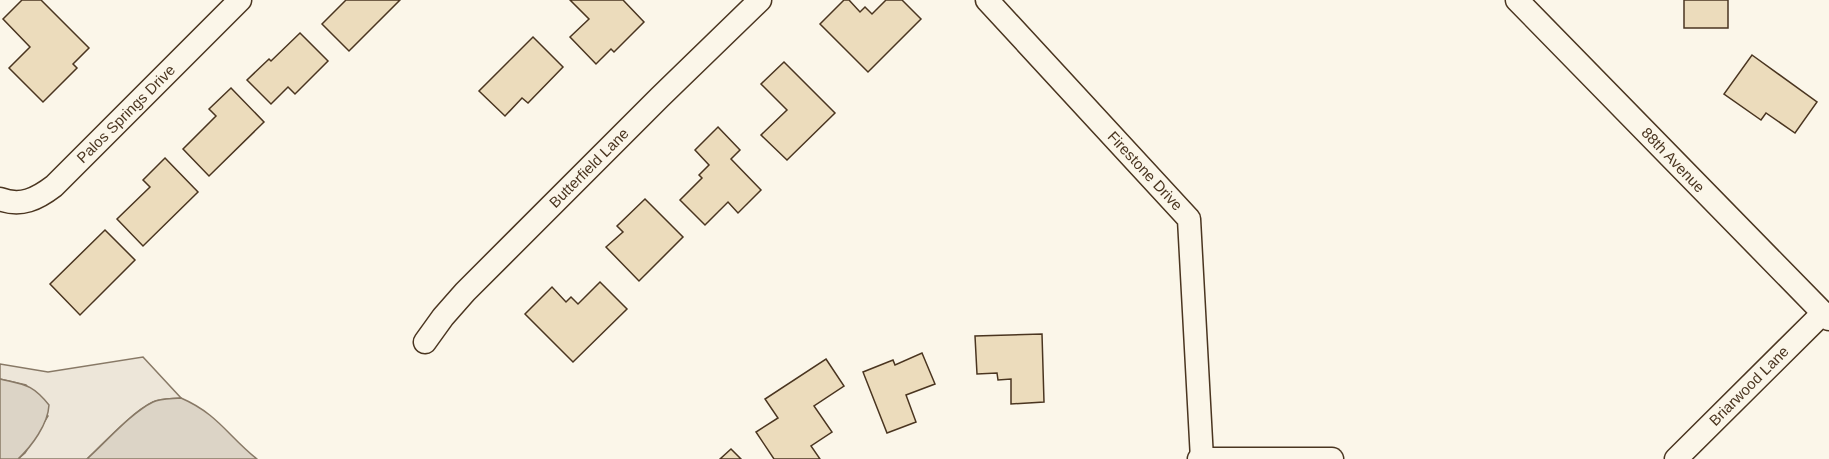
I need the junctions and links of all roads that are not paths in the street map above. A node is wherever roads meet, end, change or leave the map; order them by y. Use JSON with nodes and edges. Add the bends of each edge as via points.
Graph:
{"nodes":[{"id":1,"x":240,"y":0,"type":"edge"},
{"id":2,"x":760,"y":0,"type":"edge"},
{"id":3,"x":987,"y":0,"type":"edge"},
{"id":4,"x":1517,"y":0,"type":"edge"},
{"id":5,"x":0,"y":199,"type":"edge"},
{"id":6,"x":1826,"y":316,"type":"edge"},
{"id":7,"x":425,"y":342,"type":"dead end"},
{"id":8,"x":1201,"y":459,"type":"edge"},
{"id":9,"x":1332,"y":459,"type":"edge"},
{"id":10,"x":1676,"y":459,"type":"edge"}],
"edges":[{"from":1,"to":5,"type":"street","name":"Palos Springs Drive","via":[[54,186],[25,202],[12,204]]},
{"from":2,"to":7,"type":"street","name":"Butterfield Lane","via":[[465,292]]},
{"from":3,"to":8,"type":"street","name":"Firestone Drive","via":[[1189,219]]},
{"from":4,"to":6,"type":"street","name":"88th Avenue"},
{"from":6,"to":10,"type":"street","name":"Briarwood Lane"},
{"from":8,"to":9,"type":"street"}]}
